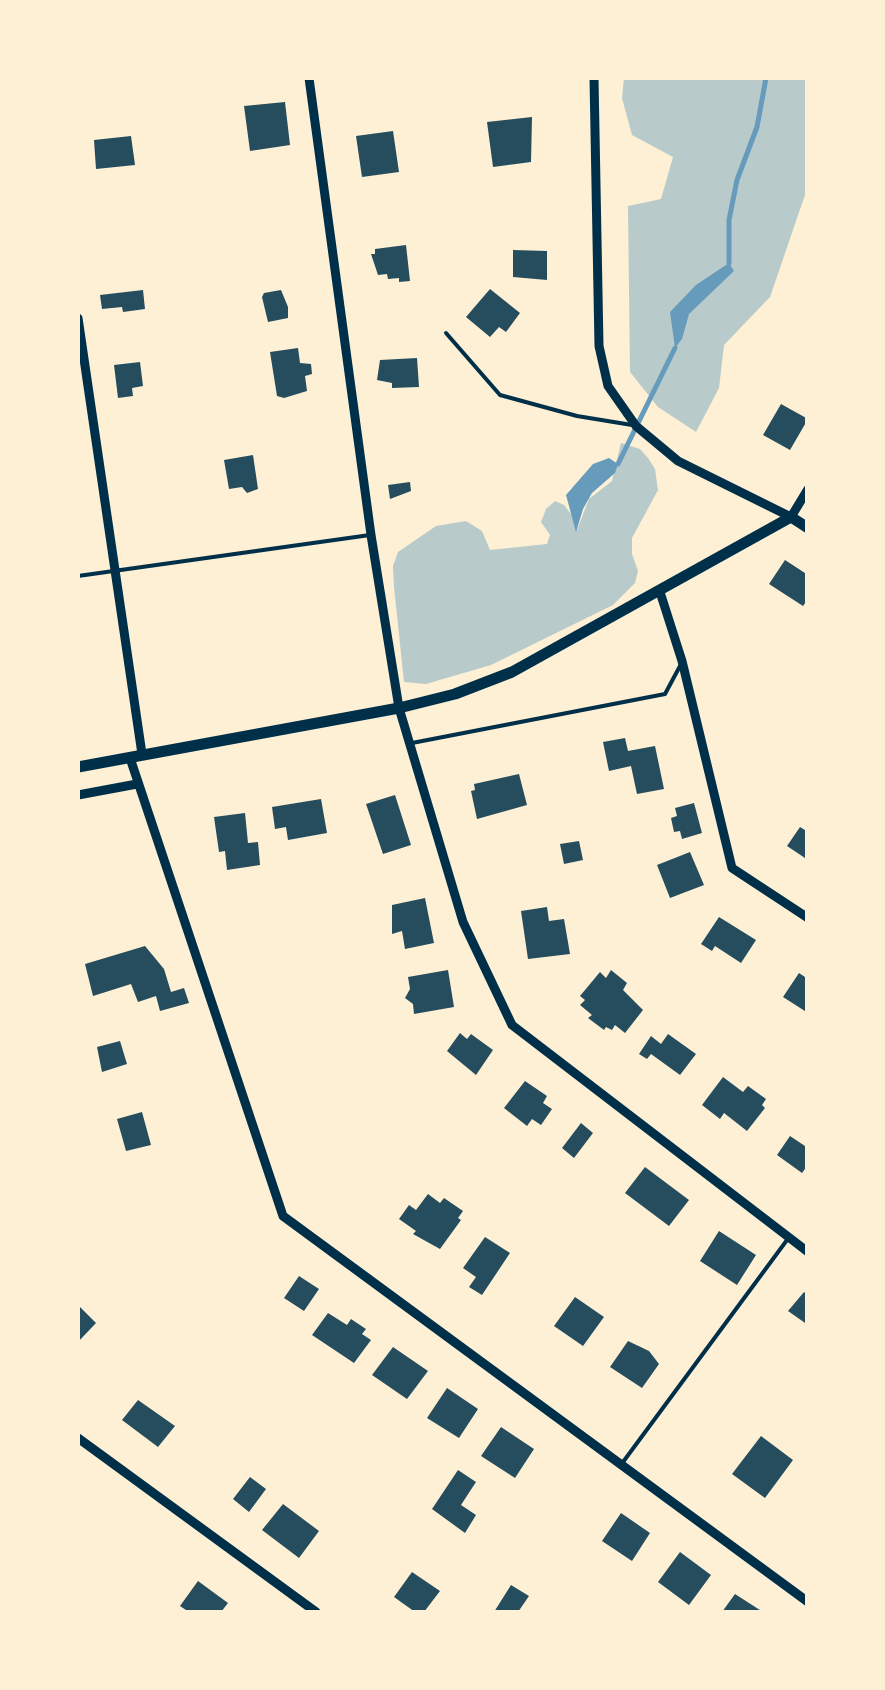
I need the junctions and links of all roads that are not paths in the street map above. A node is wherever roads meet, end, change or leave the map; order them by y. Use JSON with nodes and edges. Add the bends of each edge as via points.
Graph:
{"nodes":[{"id":1,"x":309,"y":78,"type":"edge"},
{"id":2,"x":594,"y":78,"type":"edge"},
{"id":3,"x":78,"y":318,"type":"edge"},
{"id":4,"x":446,"y":334,"type":"dead end"},
{"id":5,"x":636,"y":426,"type":"junction"},
{"id":6,"x":808,"y":489,"type":"edge"},
{"id":7,"x":792,"y":517,"type":"junction"},
{"id":8,"x":808,"y":528,"type":"edge"},
{"id":9,"x":371,"y":535,"type":"junction"},
{"id":10,"x":115,"y":572,"type":"junction"},
{"id":11,"x":78,"y":576,"type":"edge"},
{"id":12,"x":660,"y":592,"type":"junction"},
{"id":13,"x":682,"y":661,"type":"junction"},
{"id":14,"x":399,"y":708,"type":"junction"},
{"id":15,"x":412,"y":743,"type":"junction"},
{"id":16,"x":136,"y":756,"type":"junction"},
{"id":17,"x":78,"y":767,"type":"edge"},
{"id":18,"x":137,"y":784,"type":"junction"},
{"id":19,"x":78,"y":795,"type":"edge"},
{"id":20,"x":808,"y":918,"type":"edge"},
{"id":21,"x":788,"y":1238,"type":"junction"},
{"id":22,"x":808,"y":1252,"type":"edge"},
{"id":23,"x":78,"y":1438,"type":"edge"},
{"id":24,"x":620,"y":1466,"type":"junction"},
{"id":25,"x":808,"y":1602,"type":"edge"},
{"id":26,"x":316,"y":1612,"type":"edge"}],
"edges":[{"from":1,"to":9,"type":"street"},
{"from":2,"to":5,"type":"street","via":[[599,346],[608,386]]},
{"from":3,"to":10,"type":"street"},
{"from":4,"to":5,"type":"lane","via":[[500,395]]},
{"from":5,"to":7,"type":"street","via":[[678,461]]},
{"from":6,"to":7,"type":"street"},
{"from":7,"to":8,"type":"street"},
{"from":7,"to":12,"type":"street"},
{"from":9,"to":10,"type":"lane"},
{"from":9,"to":14,"type":"street"},
{"from":10,"to":11,"type":"lane"},
{"from":10,"to":16,"type":"street"},
{"from":12,"to":13,"type":"street"},
{"from":12,"to":14,"type":"street","via":[[512,672]]},
{"from":13,"to":15,"type":"lane","via":[[666,694]]},
{"from":13,"to":20,"type":"street","via":[[732,868]]},
{"from":14,"to":15,"type":"street"},
{"from":14,"to":16,"type":"street"},
{"from":15,"to":21,"type":"street","via":[[463,922],[512,1025]]},
{"from":16,"to":17,"type":"street"},
{"from":16,"to":18,"type":"street"},
{"from":18,"to":19,"type":"street"},
{"from":18,"to":24,"type":"street","via":[[284,1216]]},
{"from":21,"to":22,"type":"street"},
{"from":21,"to":24,"type":"lane"},
{"from":23,"to":26,"type":"street"},
{"from":24,"to":25,"type":"street"}]}
